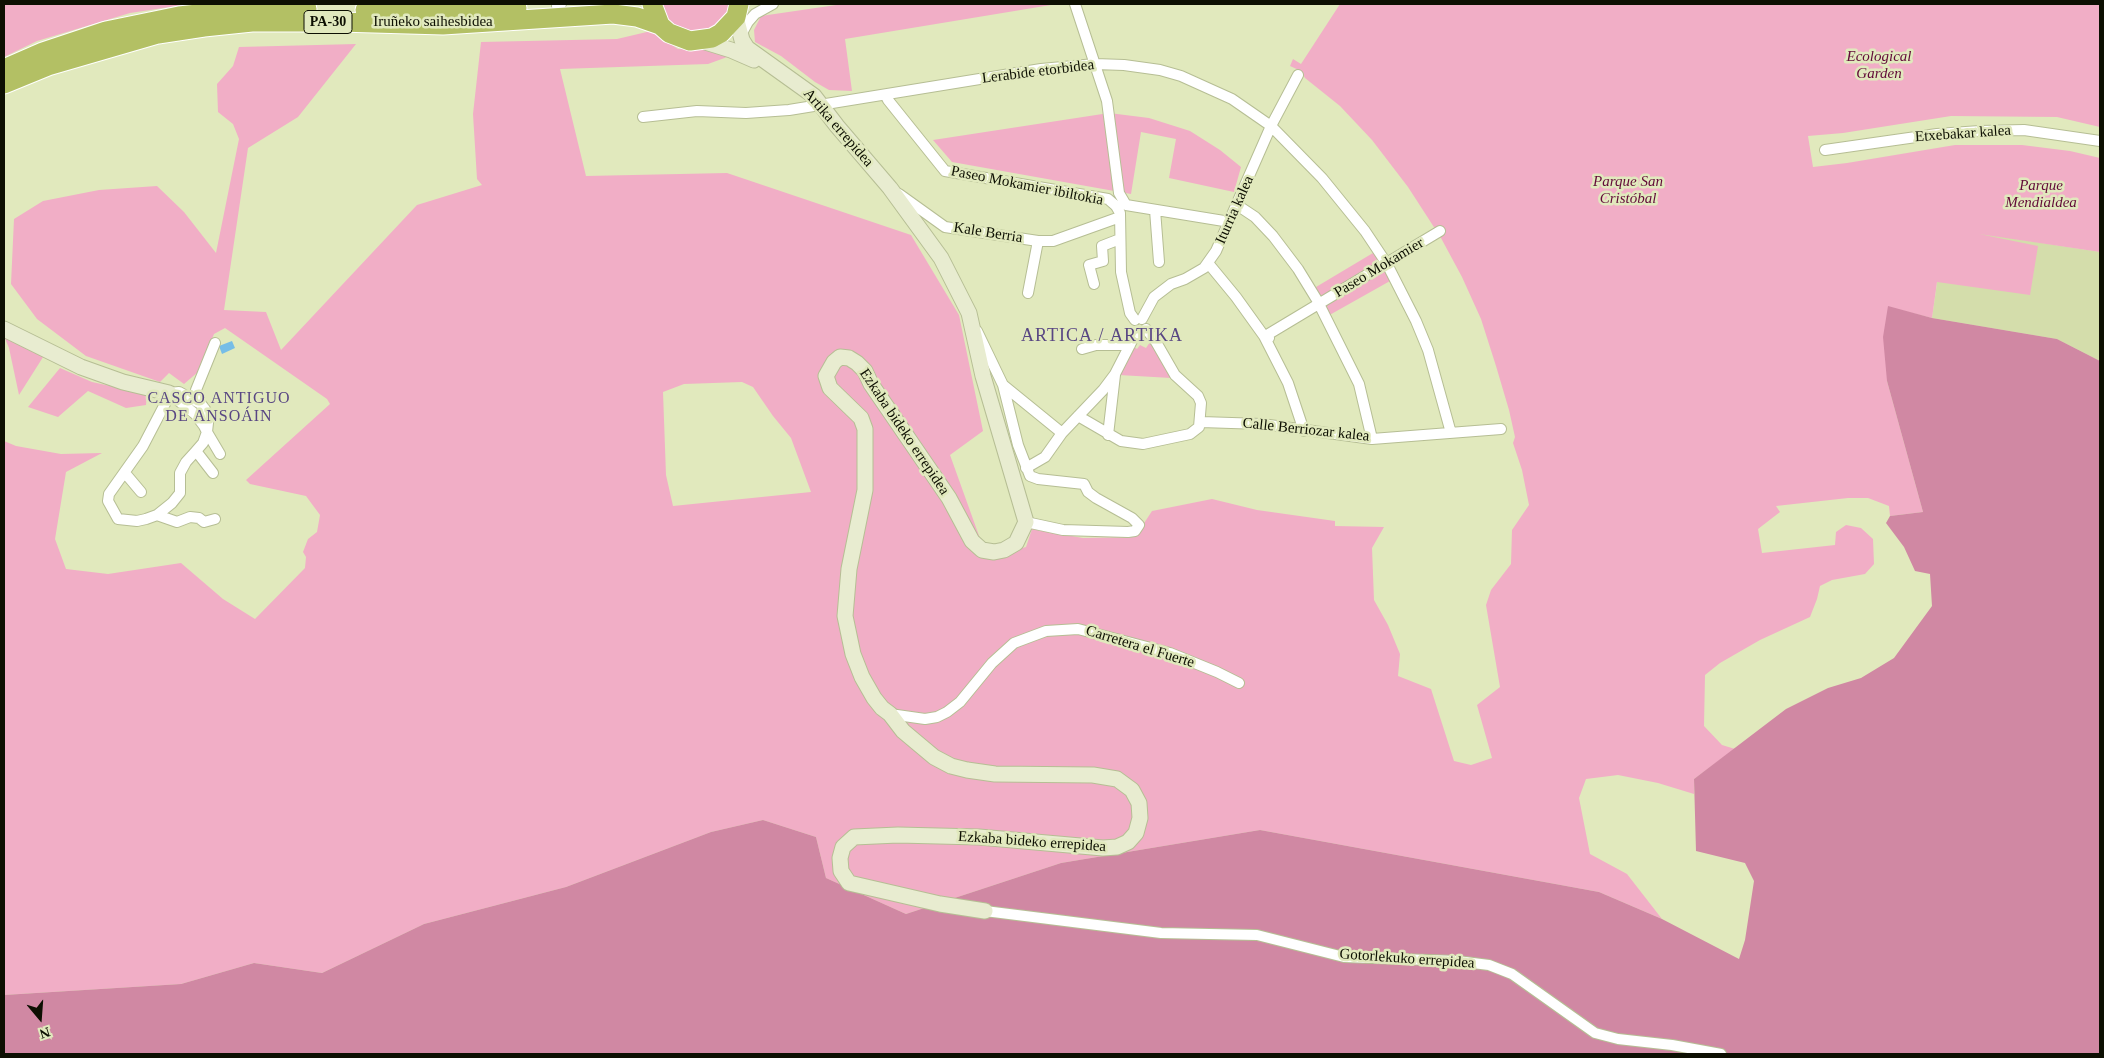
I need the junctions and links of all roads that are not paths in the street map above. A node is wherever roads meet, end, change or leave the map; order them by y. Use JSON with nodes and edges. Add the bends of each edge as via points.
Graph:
{"nodes":[{"id":1,"x":593,"y":4,"type":"edge"},
{"id":2,"x":652,"y":4,"type":"edge"},
{"id":3,"x":773,"y":4,"type":"edge"},
{"id":4,"x":1075,"y":4,"type":"edge"},
{"id":5,"x":559,"y":5,"type":"edge"},
{"id":6,"x":741,"y":14,"type":"edge"},
{"id":7,"x":660,"y":25,"type":"junction"},
{"id":8,"x":702,"y":41,"type":"junction"},
{"id":9,"x":1095,"y":64,"type":"junction"},
{"id":10,"x":4,"y":69,"type":"edge"},
{"id":11,"x":782,"y":73,"type":"junction"},
{"id":12,"x":1298,"y":75,"type":"dead end"},
{"id":13,"x":4,"y":84,"type":"edge"},
{"id":14,"x":886,"y":96,"type":"junction"},
{"id":15,"x":820,"y":105,"type":"junction"},
{"id":16,"x":642,"y":117,"type":"dead end"},
{"id":17,"x":1271,"y":126,"type":"junction"},
{"id":18,"x":2100,"y":141,"type":"edge"},
{"id":19,"x":1825,"y":150,"type":"dead end"},
{"id":20,"x":890,"y":188,"type":"junction"},
{"id":21,"x":1237,"y":206,"type":"junction"},
{"id":22,"x":1155,"y":210,"type":"junction"},
{"id":23,"x":1120,"y":217,"type":"junction"},
{"id":24,"x":1230,"y":222,"type":"junction"},
{"id":25,"x":1440,"y":231,"type":"dead end"},
{"id":26,"x":1120,"y":240,"type":"junction"},
{"id":27,"x":1038,"y":241,"type":"junction"},
{"id":28,"x":1159,"y":262,"type":"dead end"},
{"id":29,"x":1208,"y":263,"type":"junction"},
{"id":30,"x":1387,"y":264,"type":"junction"},
{"id":31,"x":1094,"y":284,"type":"dead end"},
{"id":32,"x":1028,"y":292,"type":"dead end"},
{"id":33,"x":1319,"y":304,"type":"junction"},
{"id":34,"x":1138,"y":319,"type":"junction"},
{"id":35,"x":971,"y":322,"type":"junction"},
{"id":36,"x":4,"y":329,"type":"edge"},
{"id":37,"x":1141,"y":331,"type":"junction"},
{"id":38,"x":1266,"y":340,"type":"junction"},
{"id":39,"x":215,"y":343,"type":"dead end"},
{"id":40,"x":1130,"y":345,"type":"junction"},
{"id":41,"x":1082,"y":350,"type":"dead end"},
{"id":42,"x":1115,"y":374,"type":"junction"},
{"id":43,"x":1003,"y":385,"type":"junction"},
{"id":44,"x":196,"y":390,"type":"junction"},
{"id":45,"x":174,"y":393,"type":"junction"},
{"id":46,"x":201,"y":404,"type":"junction"},
{"id":47,"x":1078,"y":416,"type":"junction"},
{"id":48,"x":1201,"y":422,"type":"junction"},
{"id":49,"x":1501,"y":429,"type":"dead end"},
{"id":50,"x":1304,"y":431,"type":"junction"},
{"id":51,"x":207,"y":432,"type":"junction"},
{"id":52,"x":1062,"y":433,"type":"junction"},
{"id":53,"x":1451,"y":433,"type":"junction"},
{"id":54,"x":1108,"y":435,"type":"junction"},
{"id":55,"x":1372,"y":439,"type":"junction"},
{"id":56,"x":196,"y":451,"type":"junction"},
{"id":57,"x":220,"y":454,"type":"dead end"},
{"id":58,"x":1026,"y":468,"type":"junction"},
{"id":59,"x":213,"y":472,"type":"dead end"},
{"id":60,"x":125,"y":473,"type":"junction"},
{"id":61,"x":141,"y":492,"type":"dead end"},
{"id":62,"x":157,"y":514,"type":"junction"},
{"id":63,"x":215,"y":518,"type":"dead end"},
{"id":64,"x":1026,"y":522,"type":"junction"},
{"id":65,"x":1239,"y":683,"type":"dead end"},
{"id":66,"x":890,"y":714,"type":"junction"},
{"id":67,"x":985,"y":911,"type":"joint"},
{"id":68,"x":1721,"y":1054,"type":"edge"}],
"edges":[{"from":1,"to":5,"type":"highway","name":"Iruñeko saihesbidea","number":"PA-30"},
{"from":2,"to":7,"type":"highway"},
{"from":3,"to":6,"type":"street","via":[[748,22]]},
{"from":4,"to":9,"type":"street","name":"Paseo Mokamier ibiltokia"},
{"from":5,"to":10,"type":"highway","name":"Iruñeko saihesbidea","number":"PA-30","via":[[432,11],[267,9],[179,16],[106,32],[43,52]]},
{"from":6,"to":8,"type":"highway","via":[[722,34]]},
{"from":6,"to":11,"type":"street","name":"Artika errepidea","via":[[747,48]]},
{"from":7,"to":8,"type":"highway","number":"PA-30","via":[[678,38]]},
{"from":7,"to":13,"type":"highway","name":"Iruñeko saihesbidea","number":"PA-30","via":[[637,17],[612,14],[443,25],[252,22],[158,34],[48,66]]},
{"from":8,"to":11,"type":"street","name":"Artika errepidea"},
{"from":9,"to":14,"type":"street","name":"Lerabide etorbidea"},
{"from":9,"to":17,"type":"street","name":"Lerabide etorbidea","via":[[1160,70],[1181,76],[1232,98]]},
{"from":9,"to":22,"type":"street","name":"Paseo Mokamier ibiltokia","via":[[1108,101],[1119,193],[1126,205]]},
{"from":11,"to":15,"type":"street","name":"Artika errepidea","via":[[803,87]]},
{"from":12,"to":17,"type":"street","name":"Iturria kalea"},
{"from":14,"to":15,"type":"street","name":"Lerabide etorbidea"},
{"from":14,"to":23,"type":"street","name":"Paseo Mokamier ibiltokia","via":[[945,171],[1108,200],[1116,206]]},
{"from":15,"to":16,"type":"street","name":"Lerabide etorbidea","via":[[746,113],[697,110]]},
{"from":15,"to":20,"type":"street","name":"Artika errepidea"},
{"from":17,"to":21,"type":"street","name":"Iturria kalea"},
{"from":17,"to":30,"type":"street","name":"Lerabide etorbidea","via":[[1322,178]]},
{"from":18,"to":19,"type":"street","name":"Etxebakar kalea","via":[[2024,130],[1980,131]]},
{"from":20,"to":27,"type":"street","name":"Kale Berria","via":[[945,227]]},
{"from":20,"to":35,"type":"street","via":[[941,258]]},
{"from":21,"to":24,"type":"street","name":"Iturria kalea"},
{"from":21,"to":33,"type":"street","name":"Paseo Mokamier","via":[[1255,217],[1273,236]]},
{"from":22,"to":24,"type":"street","name":"Paseo Mokamier ibiltokia"},
{"from":22,"to":28,"type":"street"},
{"from":23,"to":26,"type":"street","name":"Paseo Mokamier ibiltokia"},
{"from":23,"to":27,"type":"street","name":"Kale Berria","via":[[1053,241]]},
{"from":24,"to":29,"type":"street","name":"Iturria kalea"},
{"from":25,"to":30,"type":"street","name":"Paseo Mokamier"},
{"from":26,"to":31,"type":"street","via":[[1102,246],[1102,262],[1089,265]]},
{"from":26,"to":34,"type":"street","name":"Paseo Mokamier ibiltokia","via":[[1121,272],[1130,313]]},
{"from":27,"to":32,"type":"street","name":"Kale Berria"},
{"from":29,"to":34,"type":"street","name":"Iturria kalea","via":[[1154,297]]},
{"from":29,"to":38,"type":"street","via":[[1236,296]]},
{"from":30,"to":33,"type":"street","name":"Paseo Mokamier"},
{"from":30,"to":53,"type":"street","name":"Lerabide etorbidea","via":[[1428,350]]},
{"from":33,"to":38,"type":"street","name":"Paseo Mokamier","via":[[1267,335],[1269,338]]},
{"from":33,"to":55,"type":"street","name":"Paseo Mokamier","via":[[1359,384]]},
{"from":34,"to":37,"type":"street","name":"Paseo Mokamier ibiltokia","via":[[1146,323]]},
{"from":35,"to":43,"type":"street"},
{"from":35,"to":64,"type":"street","via":[[983,376]]},
{"from":36,"to":45,"type":"street","via":[[81,367],[123,382]]},
{"from":37,"to":40,"type":"street"},
{"from":37,"to":48,"type":"street","name":"Paseo Mokamier ibiltokia","via":[[1156,342],[1175,375],[1198,396]]},
{"from":38,"to":50,"type":"street","via":[[1288,383]]},
{"from":39,"to":44,"type":"street"},
{"from":40,"to":41,"type":"street","via":[[1096,345]]},
{"from":40,"to":42,"type":"street"},
{"from":42,"to":47,"type":"street"},
{"from":42,"to":54,"type":"street"},
{"from":43,"to":52,"type":"street"},
{"from":43,"to":58,"type":"street"},
{"from":44,"to":45,"type":"street"},
{"from":44,"to":46,"type":"street"},
{"from":45,"to":46,"type":"street"},
{"from":45,"to":51,"type":"street"},
{"from":45,"to":60,"type":"street"},
{"from":46,"to":51,"type":"street","via":[[208,415]]},
{"from":47,"to":52,"type":"street"},
{"from":47,"to":54,"type":"street"},
{"from":48,"to":50,"type":"street","name":"Calle Berriozar kalea","via":[[1262,424]]},
{"from":48,"to":54,"type":"street","via":[[1190,434],[1143,444],[1121,441]]},
{"from":49,"to":53,"type":"street","name":"Calle Berriozar kalea"},
{"from":50,"to":55,"type":"street","name":"Calle Berriozar kalea"},
{"from":51,"to":56,"type":"street","via":[[204,443]]},
{"from":51,"to":57,"type":"street"},
{"from":52,"to":58,"type":"street","via":[[1045,457]]},
{"from":53,"to":55,"type":"street","name":"Calle Berriozar kalea"},
{"from":56,"to":59,"type":"street"},
{"from":56,"to":62,"type":"street","via":[[180,473],[180,493]]},
{"from":58,"to":64,"type":"street","via":[[1030,476],[1038,479],[1084,484],[1096,498],[1139,525],[1136,531],[1128,532],[1063,530]]},
{"from":60,"to":61,"type":"street"},
{"from":60,"to":62,"type":"street","via":[[109,494],[108,501],[118,519],[137,521]]},
{"from":62,"to":63,"type":"street","via":[[176,522],[190,517],[204,522]]},
{"from":64,"to":66,"type":"street","name":"Ezkaba bideko errepidea","via":[[1016,543],[994,552],[982,550],[972,541],[949,498],[864,370],[849,358],[834,362],[826,376],[830,388],[861,418],[866,442],[865,490],[849,569],[845,616],[862,677],[874,698]]},
{"from":65,"to":66,"type":"street","name":"Carretera el Fuerte","via":[[1170,654],[1078,629],[1046,631],[1014,642],[947,712],[924,719]]},
{"from":66,"to":67,"type":"street","name":"Ezkaba bideko errepidea","via":[[918,745],[951,766],[995,774],[1093,775],[1117,779],[1132,790],[1139,803],[1136,833],[1117,847],[898,835],[854,837],[843,846],[841,871],[849,883]]},
{"from":67,"to":68,"type":"street","name":"Gotorlekuko errepidea","via":[[1161,933],[1257,935],[1344,957],[1489,965],[1512,974],[1595,1033]]}]}
